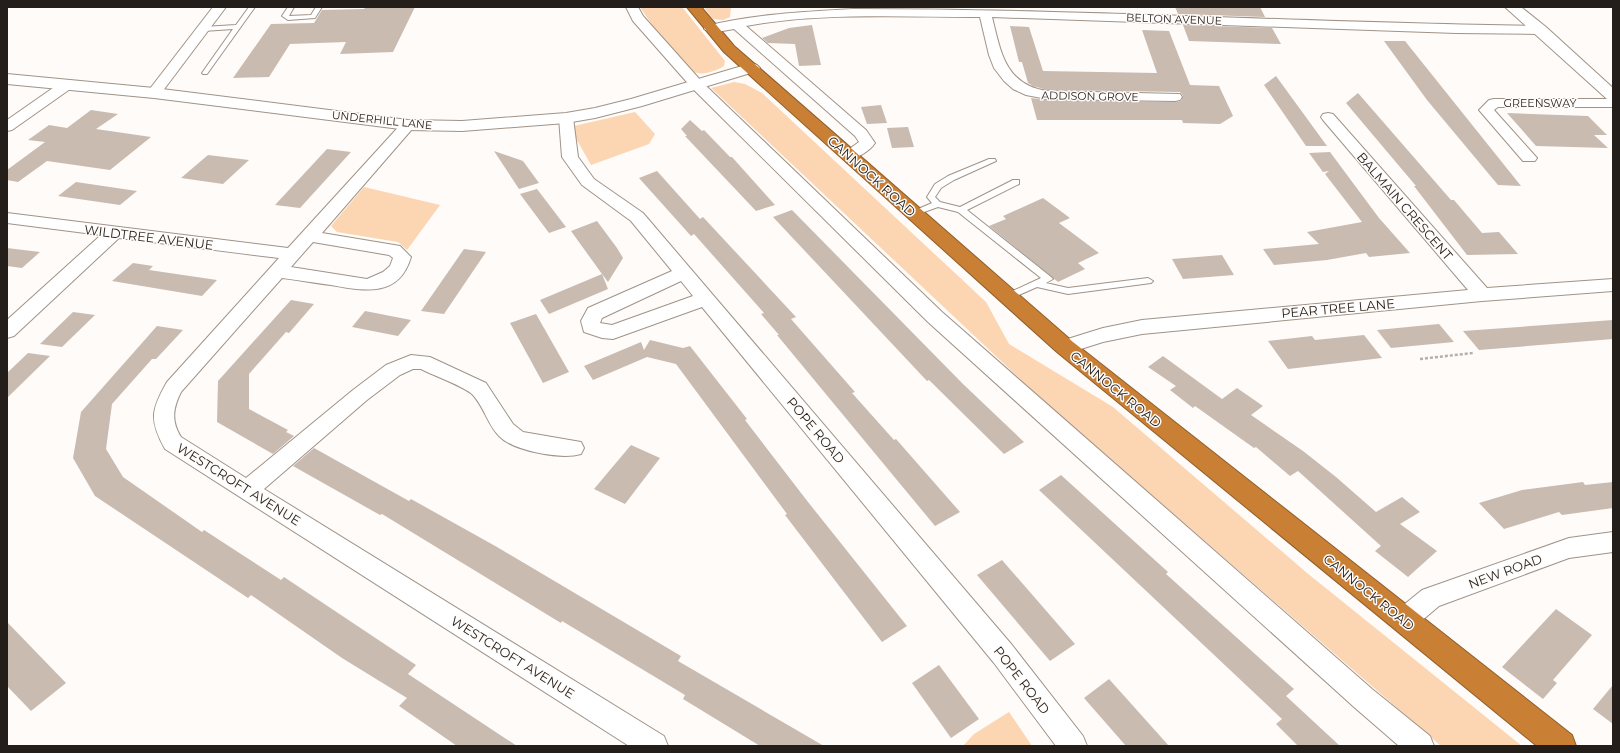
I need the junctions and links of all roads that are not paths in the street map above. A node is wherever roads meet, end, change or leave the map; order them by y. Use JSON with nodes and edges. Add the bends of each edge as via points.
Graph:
{"nodes":[{"id":1,"x":220,"y":7,"type":"edge"},
{"id":2,"x":252,"y":7,"type":"edge"},
{"id":3,"x":291,"y":7,"type":"edge"},
{"id":4,"x":319,"y":7,"type":"edge"},
{"id":5,"x":632,"y":7,"type":"edge"},
{"id":6,"x":694,"y":7,"type":"edge"},
{"id":7,"x":1512,"y":7,"type":"edge"},
{"id":8,"x":985,"y":13,"type":"junction"},
{"id":9,"x":735,"y":23,"type":"junction"},
{"id":10,"x":238,"y":27,"type":"junction"},
{"id":11,"x":203,"y":29,"type":"junction"},
{"id":12,"x":711,"y":29,"type":"junction"},
{"id":13,"x":1541,"y":30,"type":"junction"},
{"id":14,"x":752,"y":68,"type":"junction"},
{"id":15,"x":205,"y":73,"type":"dead end"},
{"id":16,"x":7,"y":79,"type":"edge"},
{"id":17,"x":68,"y":84,"type":"junction"},
{"id":18,"x":697,"y":85,"type":"junction"},
{"id":19,"x":154,"y":93,"type":"junction"},
{"id":20,"x":1613,"y":96,"type":"edge"},
{"id":21,"x":1188,"y":103,"type":"dead end"},
{"id":22,"x":1613,"y":103,"type":"edge"},
{"id":23,"x":1328,"y":117,"type":"dead end"},
{"id":24,"x":566,"y":118,"type":"junction"},
{"id":25,"x":408,"y":125,"type":"junction"},
{"id":26,"x":7,"y":127,"type":"edge"},
{"id":27,"x":849,"y":156,"type":"junction"},
{"id":28,"x":1529,"y":158,"type":"dead end"},
{"id":29,"x":992,"y":161,"type":"dead end"},
{"id":30,"x":1016,"y":182,"type":"dead end"},
{"id":31,"x":937,"y":204,"type":"junction"},
{"id":32,"x":961,"y":210,"type":"junction"},
{"id":33,"x":913,"y":213,"type":"junction"},
{"id":34,"x":7,"y":218,"type":"edge"},
{"id":35,"x":114,"y":233,"type":"junction"},
{"id":36,"x":309,"y":236,"type":"junction"},
{"id":37,"x":292,"y":254,"type":"junction"},
{"id":38,"x":277,"y":271,"type":"junction"},
{"id":39,"x":684,"y":273,"type":"junction"},
{"id":40,"x":1148,"y":281,"type":"dead end"},
{"id":41,"x":1035,"y":284,"type":"junction"},
{"id":42,"x":1613,"y":285,"type":"edge"},
{"id":43,"x":1482,"y":295,"type":"junction"},
{"id":44,"x":1007,"y":297,"type":"junction"},
{"id":45,"x":706,"y":298,"type":"junction"},
{"id":46,"x":7,"y":331,"type":"edge"},
{"id":47,"x":1065,"y":347,"type":"junction"},
{"id":48,"x":573,"y":448,"type":"dead end"},
{"id":49,"x":247,"y":490,"type":"junction"},
{"id":50,"x":1613,"y":542,"type":"edge"},
{"id":51,"x":1404,"y":620,"type":"junction"},
{"id":52,"x":654,"y":746,"type":"edge"},
{"id":53,"x":1073,"y":746,"type":"edge"},
{"id":54,"x":1420,"y":746,"type":"edge"},
{"id":55,"x":1561,"y":746,"type":"edge"}],
"edges":[{"from":1,"to":11,"type":"street"},
{"from":2,"to":10,"type":"lane"},
{"from":3,"to":4,"type":"lane","via":[[285,16],[288,18],[313,17]]},
{"from":5,"to":18,"type":"street","via":[[638,18]]},
{"from":6,"to":12,"type":"highway","name":"CANNOCK ROAD"},
{"from":7,"to":13,"type":"street"},
{"from":8,"to":9,"type":"street","name":"BELTON AVENUE","via":[[853,13],[768,18]]},
{"from":8,"to":13,"type":"street","name":"BELTON AVENUE","via":[[1307,17],[1456,29]]},
{"from":8,"to":21,"type":"street","name":"ADDISON GROVE","via":[[997,59],[1003,71],[1025,92],[1047,95],[1178,94]]},
{"from":9,"to":12,"type":"street","name":"BELTON AVENUE"},
{"from":9,"to":27,"type":"street","via":[[861,133],[867,143]]},
{"from":10,"to":11,"type":"lane"},
{"from":10,"to":15,"type":"lane"},
{"from":11,"to":19,"type":"street"},
{"from":12,"to":14,"type":"highway","name":"CANNOCK ROAD","via":[[729,49]]},
{"from":13,"to":20,"type":"street"},
{"from":14,"to":18,"type":"street","name":"UNDERHILL LANE"},
{"from":14,"to":27,"type":"highway","name":"CANNOCK ROAD"},
{"from":16,"to":17,"type":"street","name":"UNDERHILL LANE"},
{"from":17,"to":19,"type":"street","name":"UNDERHILL LANE"},
{"from":17,"to":26,"type":"street"},
{"from":18,"to":24,"type":"street","name":"UNDERHILL LANE","via":[[636,103]]},
{"from":18,"to":54,"type":"street","via":[[935,317]]},
{"from":19,"to":25,"type":"street","name":"UNDERHILL LANE"},
{"from":22,"to":28,"type":"street","name":"GREENSWAY","via":[[1494,103],[1486,110]]},
{"from":23,"to":43,"type":"street","name":"BALMAIN CRESCENT"},
{"from":24,"to":25,"type":"street","name":"UNDERHILL LANE","via":[[490,125]]},
{"from":24,"to":39,"type":"street","name":"POPE ROAD","via":[[570,157],[588,182],[637,217]]},
{"from":25,"to":36,"type":"street","name":"WESTCROFT AVENUE"},
{"from":27,"to":33,"type":"highway","name":"CANNOCK ROAD"},
{"from":29,"to":31,"type":"lane","via":[[938,186],[931,197]]},
{"from":30,"to":32,"type":"lane"},
{"from":31,"to":32,"type":"lane"},
{"from":31,"to":33,"type":"lane"},
{"from":32,"to":41,"type":"lane","via":[[1048,279]]},
{"from":33,"to":44,"type":"highway","name":"CANNOCK ROAD"},
{"from":34,"to":35,"type":"street","name":"WILDTREE AVENUE"},
{"from":35,"to":37,"type":"street","name":"WILDTREE AVENUE"},
{"from":35,"to":46,"type":"street"},
{"from":36,"to":37,"type":"street","name":"WESTCROFT AVENUE"},
{"from":36,"to":38,"type":"street","via":[[394,250],[402,257],[400,266],[392,276],[381,283],[367,284]]},
{"from":37,"to":38,"type":"street","name":"WESTCROFT AVENUE"},
{"from":38,"to":49,"type":"street","name":"WESTCROFT AVENUE","via":[[174,387],[164,405],[162,418],[173,443]]},
{"from":39,"to":45,"type":"street","name":"POPE ROAD"},
{"from":39,"to":45,"type":"street","via":[[595,313],[590,321],[591,327],[602,332],[613,332]]},
{"from":40,"to":41,"type":"lane","via":[[1068,291]]},
{"from":41,"to":44,"type":"lane"},
{"from":42,"to":43,"type":"street","name":"PEAR TREE LANE"},
{"from":43,"to":47,"type":"street","name":"PEAR TREE LANE","via":[[1142,327],[1104,334]]},
{"from":44,"to":47,"type":"highway","name":"CANNOCK ROAD"},
{"from":45,"to":53,"type":"street","name":"POPE ROAD","via":[[1003,654]]},
{"from":47,"to":51,"type":"highway","name":"CANNOCK ROAD"},
{"from":48,"to":49,"type":"street","via":[[517,439],[506,430],[479,388],[423,362],[411,362],[393,370],[360,395]]},
{"from":49,"to":52,"type":"street","name":"WESTCROFT AVENUE"},
{"from":50,"to":51,"type":"street","name":"NEW ROAD","via":[[1569,548],[1431,598]]},
{"from":51,"to":55,"type":"highway","name":"CANNOCK ROAD"}]}
